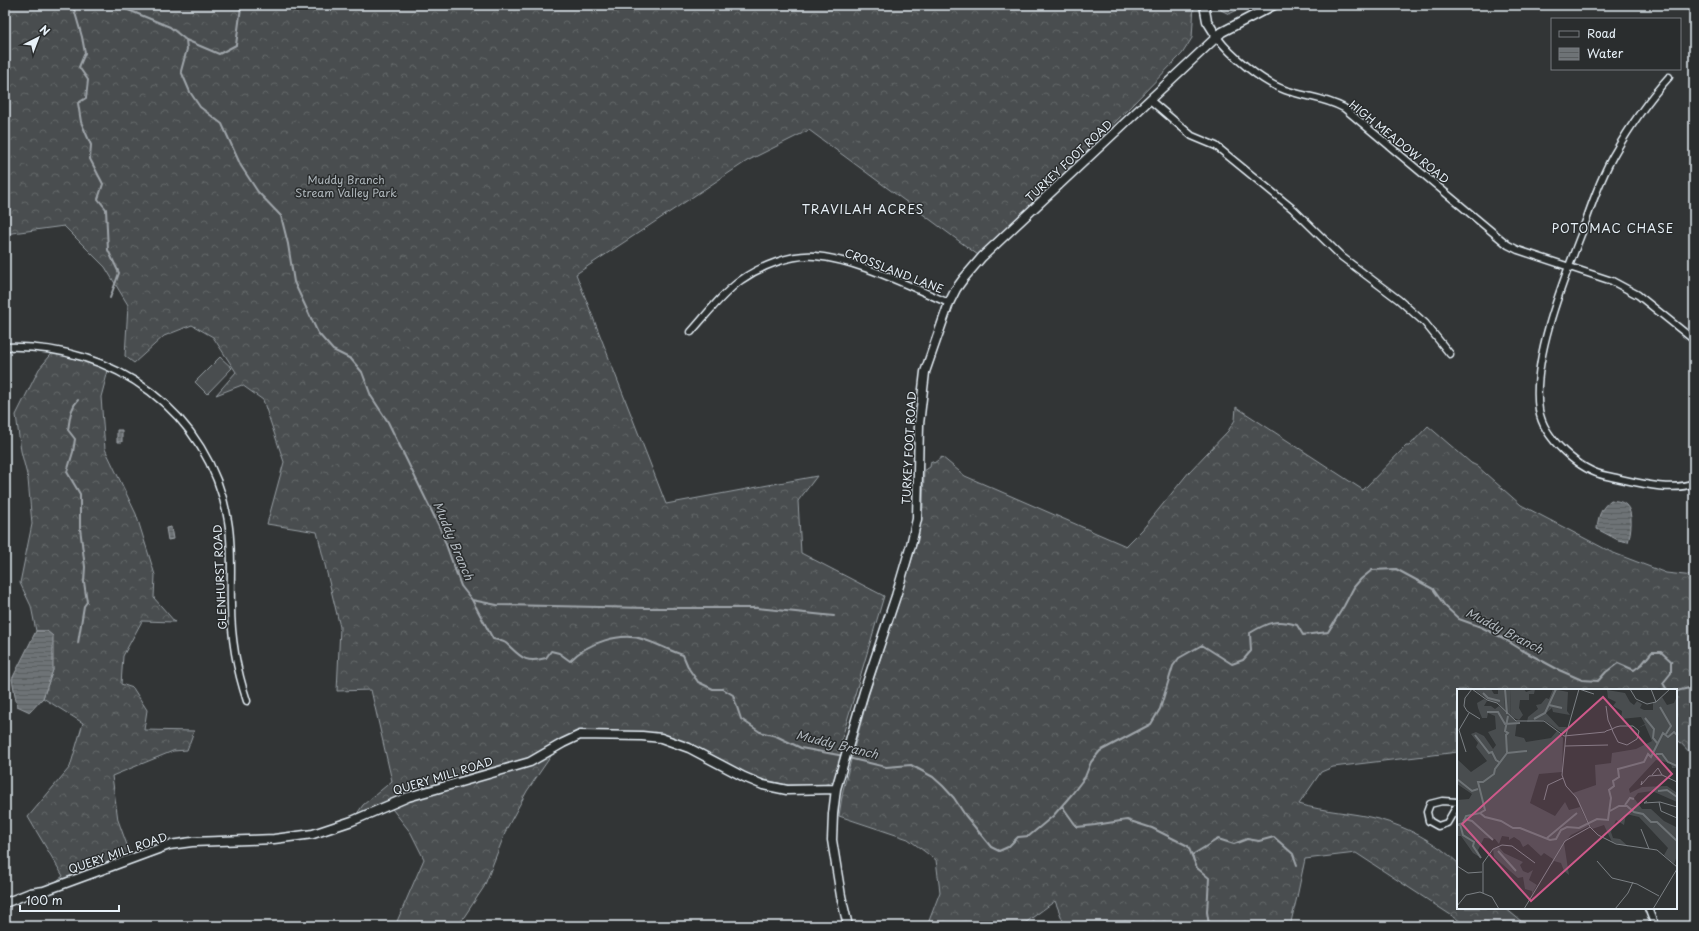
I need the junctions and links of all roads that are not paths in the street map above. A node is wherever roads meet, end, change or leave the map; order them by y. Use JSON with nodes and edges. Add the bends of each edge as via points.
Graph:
{"nodes":[{"id":1,"x":1204,"y":5,"type":"edge"},
{"id":2,"x":1274,"y":5,"type":"edge"},
{"id":3,"x":1217,"y":38,"type":"junction"},
{"id":4,"x":1669,"y":77,"type":"dead end"},
{"id":5,"x":1150,"y":100,"type":"junction"},
{"id":6,"x":1568,"y":267,"type":"junction"},
{"id":7,"x":949,"y":303,"type":"junction"},
{"id":8,"x":691,"y":332,"type":"dead end"},
{"id":9,"x":1694,"y":340,"type":"edge"},
{"id":10,"x":5,"y":347,"type":"edge"},
{"id":11,"x":1450,"y":354,"type":"dead end"},
{"id":12,"x":1694,"y":483,"type":"edge"},
{"id":13,"x":247,"y":701,"type":"dead end"},
{"id":14,"x":836,"y":789,"type":"junction"},
{"id":15,"x":1457,"y":803,"type":"edge"},
{"id":16,"x":1457,"y":805,"type":"edge"},
{"id":17,"x":5,"y":903,"type":"edge"},
{"id":18,"x":1648,"y":909,"type":"edge"},
{"id":19,"x":848,"y":926,"type":"edge"},
{"id":20,"x":1655,"y":926,"type":"edge"}],
"edges":[{"from":1,"to":3,"type":"street","via":[[1207,21]]},
{"from":2,"to":3,"type":"street","name":"TURKEY FOOT ROAD","via":[[1226,29]]},
{"from":3,"to":5,"type":"street","name":"TURKEY FOOT ROAD"},
{"from":3,"to":6,"type":"street","name":"HIGH MEADOW ROAD","via":[[1228,51],[1267,82],[1285,90],[1329,100],[1344,108],[1508,245]]},
{"from":4,"to":6,"type":"street","via":[[1638,116],[1612,157],[1599,184]]},
{"from":5,"to":7,"type":"street","name":"TURKEY FOOT ROAD","via":[[982,257],[964,278]]},
{"from":5,"to":11,"type":"street","via":[[1192,136],[1216,146],[1287,205],[1342,257],[1425,323]]},
{"from":6,"to":9,"type":"street","name":"HIGH MEADOW ROAD","via":[[1612,281],[1638,295]]},
{"from":6,"to":12,"type":"street","via":[[1540,368],[1537,392],[1539,412],[1546,430],[1565,452],[1597,474],[1655,485],[1677,487]]},
{"from":7,"to":8,"type":"street","name":"CROSSLAND LANE","via":[[857,266],[834,259],[802,257],[768,264],[746,277],[726,292]]},
{"from":7,"to":14,"type":"street","name":"TURKEY FOOT ROAD","via":[[922,386],[916,519],[911,545]]},
{"from":10,"to":13,"type":"street","name":"GLENHURST ROAD","via":[[56,350],[83,356],[116,370],[152,392],[172,411],[203,450],[219,484],[227,515],[231,553],[232,628],[241,683]]},
{"from":14,"to":17,"type":"street","name":"QUERY MILL ROAD","via":[[787,790],[763,785],[689,748],[661,738],[580,735],[530,762],[408,797],[352,821],[313,834],[274,839],[169,845]]},
{"from":14,"to":19,"type":"street","name":"TURKEY FOOT ROAD","via":[[832,840]]},
{"from":15,"to":16,"type":"street","via":[[1442,801],[1430,804],[1427,812],[1429,821],[1438,826],[1447,823]]},
{"from":18,"to":20,"type":"street"}]}
